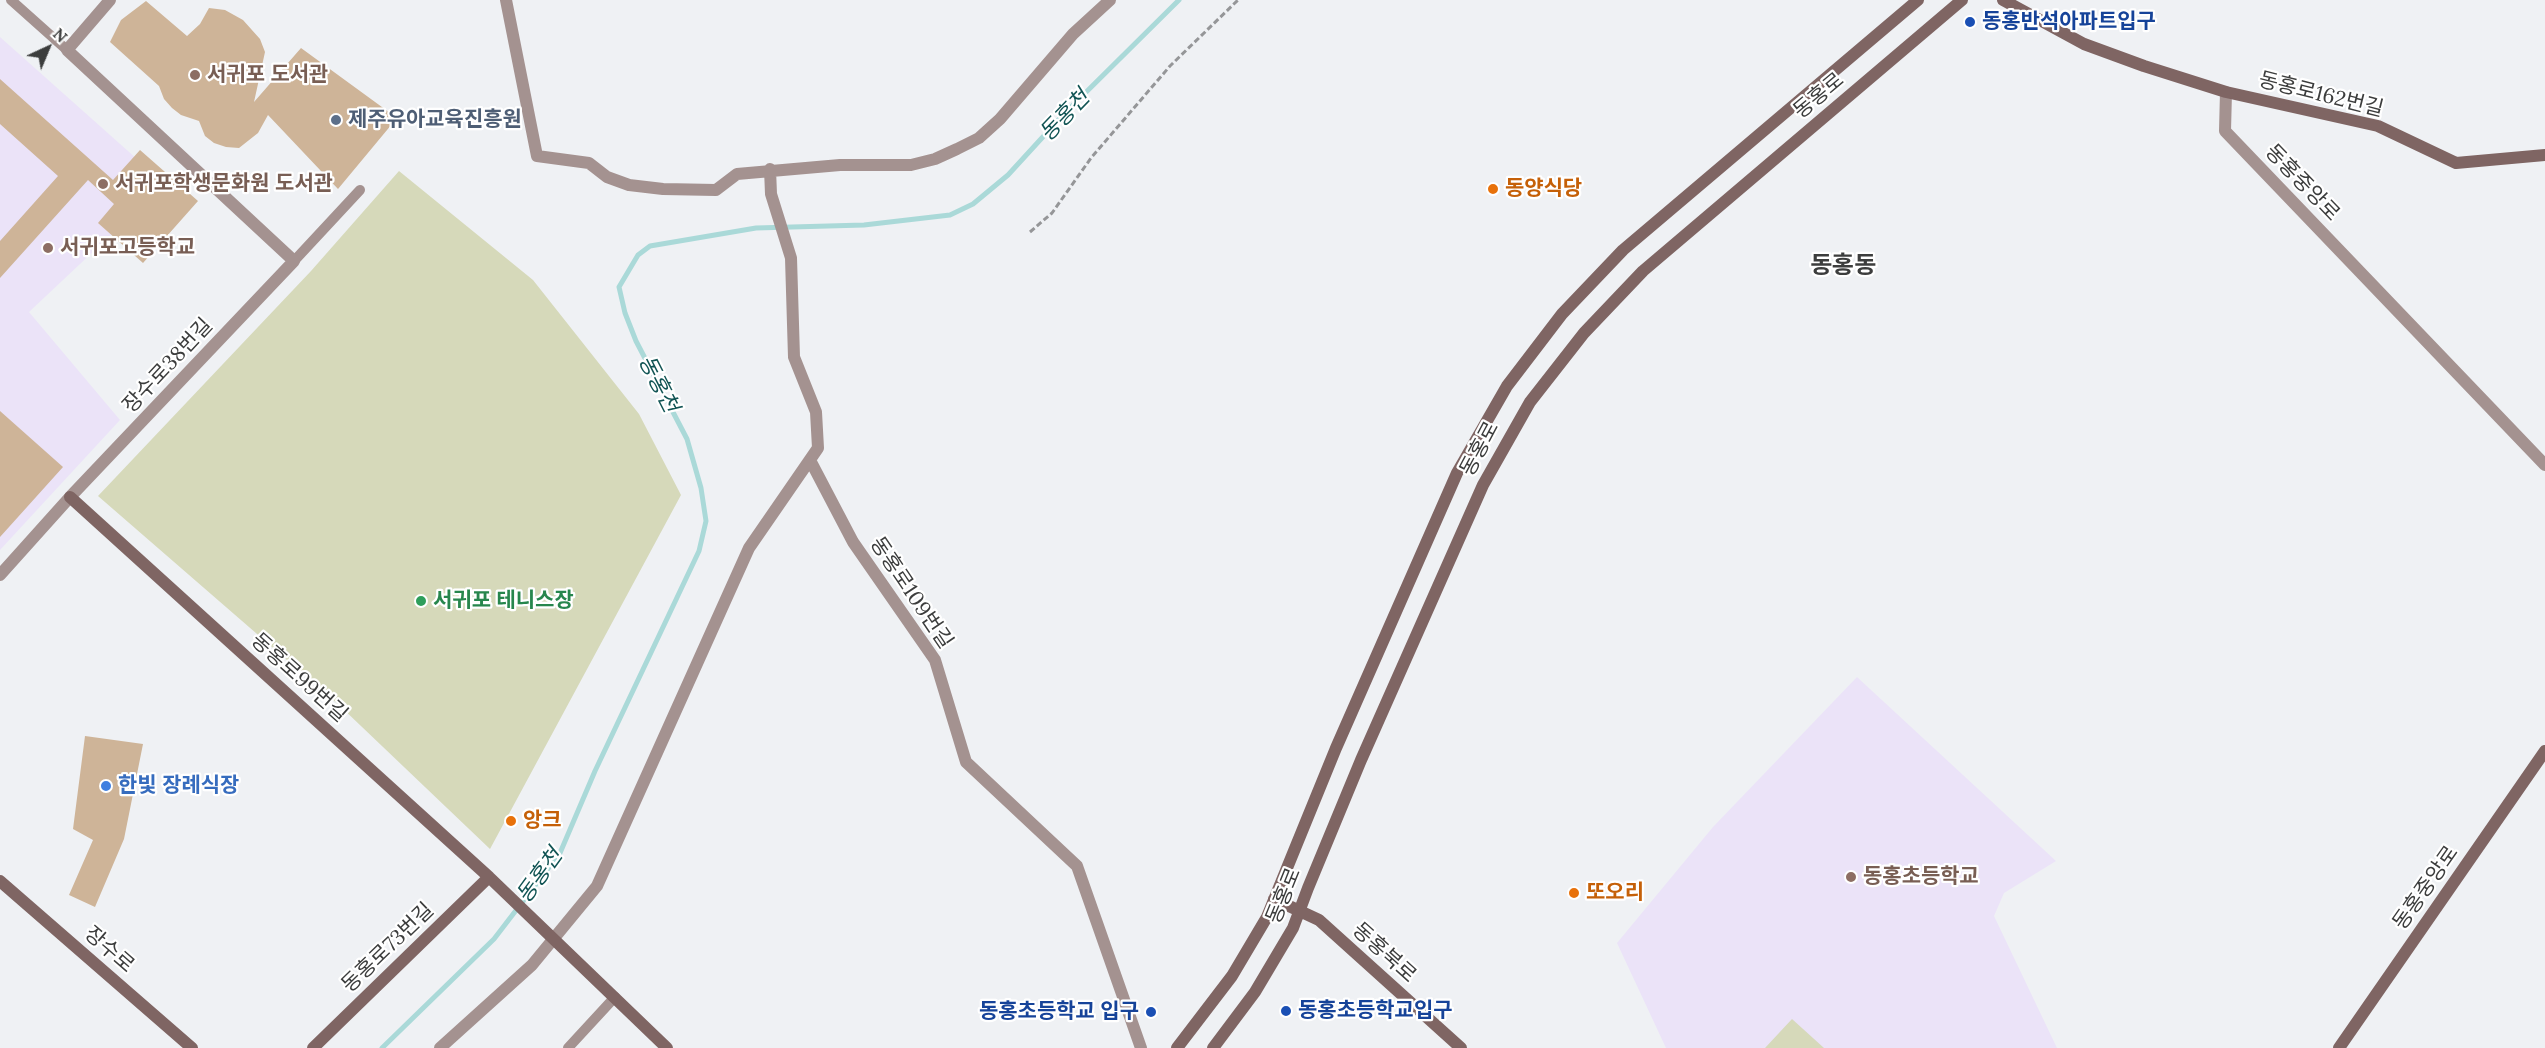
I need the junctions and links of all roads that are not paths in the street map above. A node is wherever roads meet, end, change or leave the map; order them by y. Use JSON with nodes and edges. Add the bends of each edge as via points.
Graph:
{"nodes":[{"id":1,"x":11,"y":0,"type":"edge"},
{"id":2,"x":110,"y":0,"type":"edge"},
{"id":3,"x":506,"y":0,"type":"edge"},
{"id":4,"x":1110,"y":0,"type":"edge"},
{"id":5,"x":1918,"y":0,"type":"edge"},
{"id":6,"x":1962,"y":0,"type":"edge"},
{"id":7,"x":2003,"y":0,"type":"edge"},
{"id":8,"x":67,"y":50,"type":"junction"},
{"id":9,"x":2226,"y":92,"type":"junction"},
{"id":10,"x":2545,"y":155,"type":"edge"},
{"id":11,"x":770,"y":169,"type":"junction"},
{"id":12,"x":360,"y":190,"type":"dead end"},
{"id":13,"x":294,"y":261,"type":"junction"},
{"id":14,"x":810,"y":460,"type":"junction"},
{"id":15,"x":2545,"y":465,"type":"edge"},
{"id":16,"x":70,"y":497,"type":"junction"},
{"id":17,"x":0,"y":575,"type":"edge"},
{"id":18,"x":2545,"y":751,"type":"edge"},
{"id":19,"x":489,"y":877,"type":"junction"},
{"id":20,"x":0,"y":881,"type":"edge"},
{"id":21,"x":1274,"y":899,"type":"junction"},
{"id":22,"x":1300,"y":910,"type":"junction"},
{"id":23,"x":553,"y":937,"type":"junction"},
{"id":24,"x":615,"y":997,"type":"junction"},
{"id":25,"x":192,"y":1048,"type":"edge"},
{"id":26,"x":314,"y":1048,"type":"edge"},
{"id":27,"x":440,"y":1048,"type":"edge"},
{"id":28,"x":568,"y":1048,"type":"edge"},
{"id":29,"x":667,"y":1048,"type":"edge"},
{"id":30,"x":1141,"y":1048,"type":"edge"},
{"id":31,"x":1177,"y":1048,"type":"edge"},
{"id":32,"x":1213,"y":1048,"type":"edge"},
{"id":33,"x":1461,"y":1048,"type":"edge"},
{"id":34,"x":2339,"y":1048,"type":"edge"}],
"edges":[{"from":1,"to":8,"type":"lane"},
{"from":2,"to":8,"type":"street"},
{"from":3,"to":11,"type":"street","via":[[537,156],[589,163],[607,177],[629,185],[663,189],[716,190],[737,174]]},
{"from":4,"to":11,"type":"street","via":[[1073,34],[1000,119],[979,138],[957,149],[911,165]]},
{"from":5,"to":21,"type":"main road","name":"동홍로","via":[[1623,250],[1562,314],[1507,386],[1457,473]]},
{"from":6,"to":22,"type":"main road","name":"동홍로","via":[[1642,271],[1584,333],[1530,402],[1483,485],[1361,760]]},
{"from":7,"to":9,"type":"main road","via":[[2084,44]]},
{"from":8,"to":13,"type":"street"},
{"from":9,"to":10,"type":"main road","name":"동홍로162번길","via":[[2378,126],[2456,163]]},
{"from":9,"to":15,"type":"street","name":"동홍중앙로","via":[[2225,131]]},
{"from":11,"to":14,"type":"street","via":[[771,194],[791,258],[794,357],[816,412],[818,448]]},
{"from":12,"to":13,"type":"lane"},
{"from":13,"to":16,"type":"street","name":"장수로38번길"},
{"from":14,"to":23,"type":"street","via":[[749,548],[597,886]]},
{"from":14,"to":30,"type":"street","name":"동홍로109번길","via":[[854,543],[935,660],[966,762],[1077,866]]},
{"from":16,"to":17,"type":"street","name":"장수로38번길"},
{"from":16,"to":19,"type":"main road","name":"동홍로99번길"},
{"from":18,"to":34,"type":"main road","name":"동홍중앙로"},
{"from":19,"to":23,"type":"main road","name":"동홍로99번길"},
{"from":19,"to":26,"type":"main road","name":"동홍로73번길"},
{"from":20,"to":25,"type":"main road","name":"장수로"},
{"from":21,"to":22,"type":"main road","name":"동홍북로"},
{"from":21,"to":31,"type":"main road","name":"동홍로","via":[[1232,976]]},
{"from":22,"to":32,"type":"main road","name":"동홍로","via":[[1274,962]]},
{"from":22,"to":33,"type":"main road","name":"동홍북로","via":[[1319,920]]},
{"from":23,"to":24,"type":"main road"},
{"from":23,"to":27,"type":"street","via":[[532,965]]},
{"from":24,"to":28,"type":"lane"},
{"from":24,"to":29,"type":"main road"}]}
